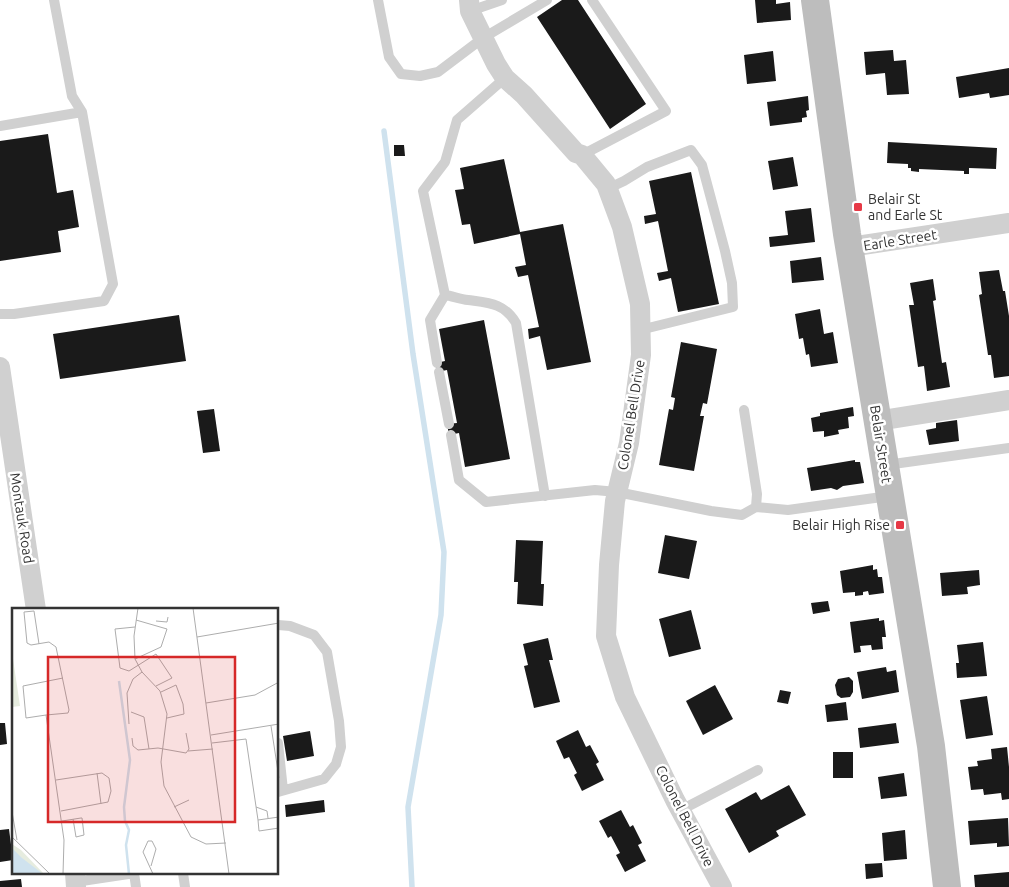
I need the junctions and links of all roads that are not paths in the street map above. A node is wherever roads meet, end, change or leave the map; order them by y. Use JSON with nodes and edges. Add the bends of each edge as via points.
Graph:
{"nodes":[{"id":1,"x":54,"y":0,"type":"edge"},
{"id":2,"x":378,"y":0,"type":"edge"},
{"id":3,"x":502,"y":0,"type":"edge"},
{"id":4,"x":547,"y":0,"type":"edge"},
{"id":5,"x":592,"y":0,"type":"edge"},
{"id":6,"x":816,"y":0,"type":"edge"},
{"id":7,"x":469,"y":6,"type":"edge"},
{"id":8,"x":483,"y":38,"type":"junction"},
{"id":9,"x":505,"y":78,"type":"junction"},
{"id":10,"x":82,"y":112,"type":"junction"},
{"id":11,"x":0,"y":126,"type":"edge"},
{"id":12,"x":582,"y":155,"type":"junction"},
{"id":13,"x":608,"y":188,"type":"junction"},
{"id":14,"x":1009,"y":223,"type":"edge"},
{"id":15,"x":850,"y":247,"type":"junction"},
{"id":16,"x":445,"y":294,"type":"junction"},
{"id":17,"x":0,"y":314,"type":"edge"},
{"id":18,"x":640,"y":330,"type":"junction"},
{"id":19,"x":0,"y":367,"type":"edge"},
{"id":20,"x":1009,"y":400,"type":"edge"},
{"id":21,"x":744,"y":410,"type":"dead end"},
{"id":22,"x":878,"y":421,"type":"junction"},
{"id":23,"x":1009,"y":448,"type":"edge"},
{"id":24,"x":885,"y":466,"type":"junction"},
{"id":25,"x":617,"y":492,"type":"junction"},
{"id":26,"x":545,"y":496,"type":"junction"},
{"id":27,"x":889,"y":496,"type":"junction"},
{"id":28,"x":756,"y":507,"type":"junction"},
{"id":29,"x":36,"y":608,"type":"edge"},
{"id":30,"x":279,"y":625,"type":"edge"},
{"id":31,"x":279,"y":767,"type":"edge"},
{"id":32,"x":758,"y":770,"type":"dead end"},
{"id":33,"x":280,"y":791,"type":"edge"},
{"id":34,"x":681,"y":810,"type":"junction"},
{"id":35,"x":127,"y":874,"type":"edge"},
{"id":36,"x":134,"y":874,"type":"edge"},
{"id":37,"x":183,"y":874,"type":"edge"},
{"id":38,"x":75,"y":881,"type":"edge"},
{"id":39,"x":136,"y":887,"type":"edge"},
{"id":40,"x":185,"y":887,"type":"edge"},
{"id":41,"x":722,"y":887,"type":"edge"},
{"id":42,"x":947,"y":887,"type":"edge"}],
"edges":[{"from":1,"to":10,"type":"lane","via":[[72,96]]},
{"from":2,"to":8,"type":"lane","via":[[389,57],[401,74],[420,76],[438,72]]},
{"from":3,"to":7,"type":"lane"},
{"from":4,"to":8,"type":"lane"},
{"from":5,"to":12,"type":"lane","via":[[666,111]]},
{"from":6,"to":15,"type":"main road","name":"Belair Street"},
{"from":7,"to":8,"type":"street","name":"Colonel Bell Drive"},
{"from":8,"to":9,"type":"street","name":"Colonel Bell Drive"},
{"from":9,"to":12,"type":"street","name":"Colonel Bell Drive","via":[[576,153]]},
{"from":9,"to":16,"type":"lane","via":[[458,120],[445,162],[424,191]]},
{"from":10,"to":11,"type":"lane"},
{"from":10,"to":17,"type":"lane","via":[[112,284],[104,301]]},
{"from":12,"to":13,"type":"street","name":"Colonel Bell Drive"},
{"from":13,"to":18,"type":"street","name":"Colonel Bell Drive","via":[[622,227],[640,304]]},
{"from":13,"to":18,"type":"lane","via":[[647,167],[691,150],[702,165],[725,251],[733,307]]},
{"from":14,"to":15,"type":"street","name":"Earle Street"},
{"from":15,"to":22,"type":"main road","name":"Belair Street"},
{"from":16,"to":26,"type":"lane","via":[[492,303],[503,308],[516,323]]},
{"from":16,"to":26,"type":"lane","via":[[430,320],[459,480],[486,502]]},
{"from":18,"to":25,"type":"street","name":"Colonel Bell Drive","via":[[641,356],[629,443]]},
{"from":19,"to":29,"type":"street","name":"Montauk Road"},
{"from":20,"to":22,"type":"street"},
{"from":21,"to":28,"type":"lane","via":[[757,494]]},
{"from":22,"to":24,"type":"main road","name":"Belair Street"},
{"from":23,"to":24,"type":"lane"},
{"from":24,"to":27,"type":"main road","name":"Belair Street"},
{"from":25,"to":26,"type":"lane","via":[[595,490]]},
{"from":25,"to":28,"type":"lane","via":[[742,515]]},
{"from":25,"to":34,"type":"street","name":"Colonel Bell Drive","via":[[606,636],[624,697]]},
{"from":27,"to":28,"type":"lane","via":[[788,510]]},
{"from":27,"to":42,"type":"main road","name":"Belair Street","via":[[931,746]]},
{"from":30,"to":33,"type":"lane","via":[[314,635],[327,652],[341,747],[336,764],[324,779]]},
{"from":31,"to":33,"type":"lane"},
{"from":32,"to":34,"type":"lane"},
{"from":34,"to":41,"type":"street","name":"Colonel Bell Drive"},
{"from":35,"to":38,"type":"lane"},
{"from":36,"to":39,"type":"lane"},
{"from":37,"to":40,"type":"lane"}]}
